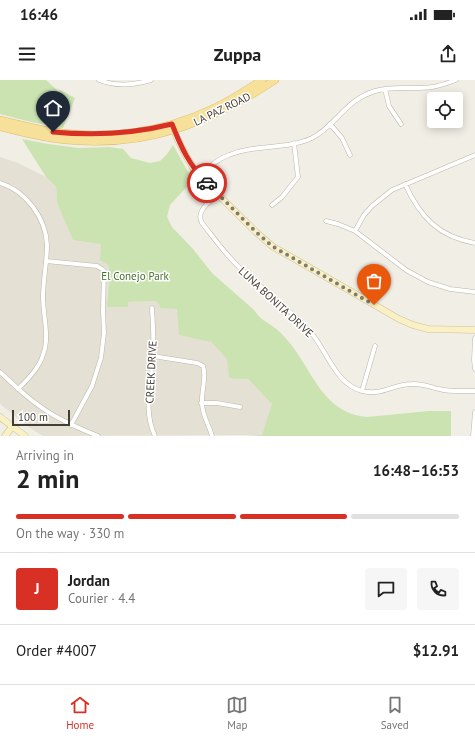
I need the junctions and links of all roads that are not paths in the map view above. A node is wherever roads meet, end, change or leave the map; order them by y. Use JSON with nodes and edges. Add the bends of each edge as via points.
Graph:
{"nodes":[{"id":1,"x":99,"y":80,"type":"edge"},
{"id":2,"x":151,"y":80,"type":"edge"},
{"id":3,"x":262,"y":80,"type":"edge"},
{"id":4,"x":276,"y":80,"type":"edge"},
{"id":5,"x":456,"y":80,"type":"edge"},
{"id":6,"x":385,"y":88,"type":"junction"},
{"id":7,"x":0,"y":120,"type":"edge"},
{"id":8,"x":330,"y":124,"type":"junction"},
{"id":9,"x":401,"y":124,"type":"dead end"},
{"id":10,"x":0,"y":127,"type":"edge"},
{"id":11,"x":173,"y":128,"type":"junction"},
{"id":12,"x":294,"y":143,"type":"junction"},
{"id":13,"x":350,"y":155,"type":"dead end"},
{"id":14,"x":475,"y":155,"type":"edge"},
{"id":15,"x":199,"y":176,"type":"junction"},
{"id":16,"x":0,"y":183,"type":"edge"},
{"id":17,"x":405,"y":184,"type":"junction"},
{"id":18,"x":218,"y":194,"type":"junction"},
{"id":19,"x":272,"y":205,"type":"dead end"},
{"id":20,"x":326,"y":221,"type":"dead end"},
{"id":21,"x":355,"y":231,"type":"junction"},
{"id":22,"x":475,"y":243,"type":"edge"},
{"id":23,"x":46,"y":261,"type":"junction"},
{"id":24,"x":475,"y":292,"type":"edge"},
{"id":25,"x":152,"y":308,"type":"dead end"},
{"id":26,"x":475,"y":330,"type":"edge"},
{"id":27,"x":475,"y":338,"type":"edge"},
{"id":28,"x":375,"y":346,"type":"dead end"},
{"id":29,"x":153,"y":356,"type":"junction"},
{"id":30,"x":475,"y":369,"type":"edge"},
{"id":31,"x":0,"y":372,"type":"edge"},
{"id":32,"x":18,"y":389,"type":"junction"},
{"id":33,"x":362,"y":391,"type":"junction"},
{"id":34,"x":475,"y":391,"type":"edge"},
{"id":35,"x":202,"y":403,"type":"junction"},
{"id":36,"x":240,"y":407,"type":"dead end"},
{"id":37,"x":475,"y":412,"type":"edge"},
{"id":38,"x":0,"y":417,"type":"edge"},
{"id":39,"x":71,"y":425,"type":"junction"},
{"id":40,"x":12,"y":427,"type":"junction"},
{"id":41,"x":5,"y":436,"type":"edge"},
{"id":42,"x":25,"y":436,"type":"edge"},
{"id":43,"x":98,"y":436,"type":"edge"},
{"id":44,"x":155,"y":436,"type":"edge"},
{"id":45,"x":212,"y":436,"type":"edge"},
{"id":46,"x":473,"y":436,"type":"edge"}],
"edges":[{"from":1,"to":2,"type":"street","via":[[127,85]]},
{"from":3,"to":11,"type":"main road","name":"LA PAZ ROAD","via":[[234,98]]},
{"from":4,"to":11,"type":"main road","name":"LA PAZ ROAD","via":[[217,114]]},
{"from":5,"to":6,"type":"street","via":[[432,87]]},
{"from":6,"to":8,"type":"street","via":[[352,103]]},
{"from":6,"to":9,"type":"street","via":[[389,106]]},
{"from":7,"to":11,"type":"main road","name":"LA PAZ ROAD","via":[[53,132],[89,135]]},
{"from":8,"to":12,"type":"street","via":[[312,137]]},
{"from":8,"to":13,"type":"street","via":[[342,138]]},
{"from":10,"to":11,"type":"main road","name":"LA PAZ ROAD","via":[[51,138],[80,141],[129,140]]},
{"from":11,"to":15,"type":"street","via":[[190,165]]},
{"from":12,"to":15,"type":"street","via":[[248,149],[228,155],[210,165]]},
{"from":12,"to":19,"type":"street","via":[[298,177]]},
{"from":14,"to":17,"type":"street"},
{"from":15,"to":18,"type":"street"},
{"from":16,"to":23,"type":"street","via":[[15,190],[32,206],[40,218],[47,244]]},
{"from":17,"to":21,"type":"street","via":[[392,190],[372,206]]},
{"from":17,"to":22,"type":"street","via":[[424,217],[438,229],[452,237]]},
{"from":18,"to":26,"type":"street","via":[[272,246],[399,319],[413,326],[428,329]]},
{"from":18,"to":33,"type":"street","name":"LUNA BONITA DRIVE","via":[[200,211],[202,223],[239,268],[285,306],[313,335],[344,381]]},
{"from":20,"to":21,"type":"street"},
{"from":21,"to":24,"type":"street","via":[[406,270],[428,282],[450,289]]},
{"from":23,"to":32,"type":"street","via":[[43,297],[46,343],[44,355]]},
{"from":23,"to":39,"type":"street","via":[[97,266],[102,269],[104,275],[104,333],[101,358],[92,386]]},
{"from":25,"to":29,"type":"street","name":"CREEK DRIVE"},
{"from":27,"to":30,"type":"street"},
{"from":28,"to":33,"type":"street"},
{"from":29,"to":35,"type":"street","via":[[203,366]]},
{"from":29,"to":44,"type":"street","name":"CREEK DRIVE","via":[[148,402]]},
{"from":31,"to":32,"type":"street"},
{"from":32,"to":39,"type":"street"},
{"from":33,"to":34,"type":"street","name":"LUNA BONITA DRIVE","via":[[374,393],[411,384],[423,384],[448,391]]},
{"from":35,"to":36,"type":"street"},
{"from":35,"to":45,"type":"street"},
{"from":37,"to":46,"type":"street"},
{"from":38,"to":40,"type":"street"},
{"from":39,"to":43,"type":"street"},
{"from":40,"to":41,"type":"street"},
{"from":40,"to":42,"type":"street"}]}
